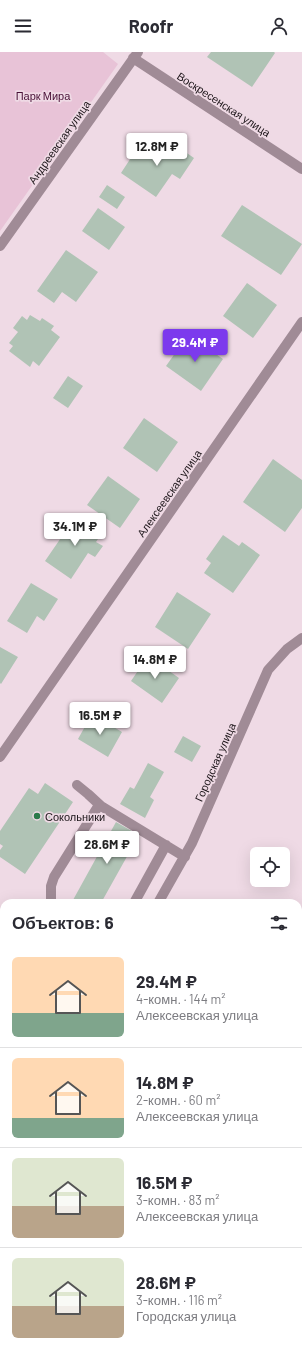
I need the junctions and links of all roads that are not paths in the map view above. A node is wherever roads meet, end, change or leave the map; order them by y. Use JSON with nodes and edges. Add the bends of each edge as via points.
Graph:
{"nodes":[{"id":1,"x":135,"y":55,"type":"edge"},
{"id":2,"x":302,"y":169,"type":"edge"},
{"id":3,"x":0,"y":246,"type":"edge"},
{"id":4,"x":302,"y":322,"type":"edge"},
{"id":5,"x":302,"y":638,"type":"edge"},
{"id":6,"x":0,"y":757,"type":"edge"},
{"id":7,"x":77,"y":785,"type":"dead end"},
{"id":8,"x":99,"y":805,"type":"junction"},
{"id":9,"x":166,"y":846,"type":"junction"},
{"id":10,"x":185,"y":857,"type":"junction"},
{"id":11,"x":51,"y":899,"type":"dead end"},
{"id":12,"x":136,"y":899,"type":"edge"},
{"id":13,"x":160,"y":899,"type":"edge"}],
"edges":[{"from":1,"to":2,"type":"street","name":"Воскресенская улица"},
{"from":1,"to":3,"type":"street","name":"Андреевская улица"},
{"from":4,"to":6,"type":"street","name":"Алексеевская улица"},
{"from":5,"to":10,"type":"street","name":"Городская улица","via":[[287,649],[268,670]]},
{"from":7,"to":8,"type":"street"},
{"from":8,"to":9,"type":"street"},
{"from":8,"to":11,"type":"street","via":[[54,877]]},
{"from":9,"to":10,"type":"street"},
{"from":9,"to":12,"type":"street"},
{"from":10,"to":13,"type":"street","name":"Городская улица"}]}
